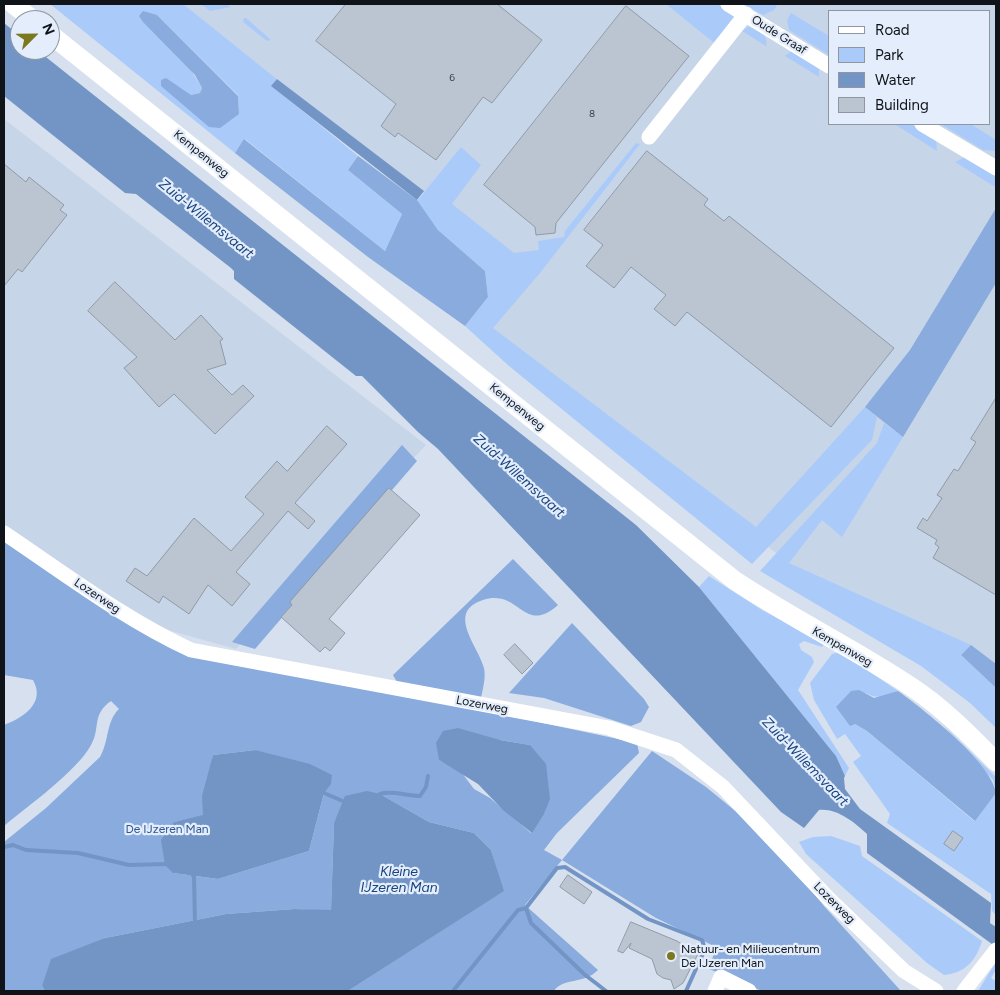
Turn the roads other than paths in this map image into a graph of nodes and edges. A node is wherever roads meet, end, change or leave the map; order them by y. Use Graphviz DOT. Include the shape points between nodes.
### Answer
graph roads {
  1 [pos="728,4"];
  2 [pos="746,14"];
  3 [pos="60,42"];
  4 [pos="828,65"];
  5 [pos="924,125"];
  6 [pos="649,137"];
  7 [pos="996,168"];
  8 [pos="4,533"];
  9 [pos="996,762"];
  10 [pos="993,954"];
  11 [pos="904,971"];
  12 [pos="715,991"];
  13 [pos="749,991"];
  14 [pos="913,991"];
  15 [pos="936,991"];
  16 [pos="964,991"];
  1 -- 2 [label="street, Oude Graaf"];
  2 -- 4 [label="street, Oude Graaf"];
  2 -- 6 [label="street"];
  3 -- 9 [label="main road, Kempenweg" via="734,580 911,687 957,724"];
  5 -- 7 [label="street"];
  8 -- 11 [label="street, Lozerweg" via="116,610 191,650 609,728 676,750 723,788 828,898"];
  10 -- 16 [label="street"];
  11 -- 14 [label="street, Lozerweg"];
  11 -- 15 [label="street, Lozerweg"];
  12 -- 13 [label="street" via="722,977"];
}
